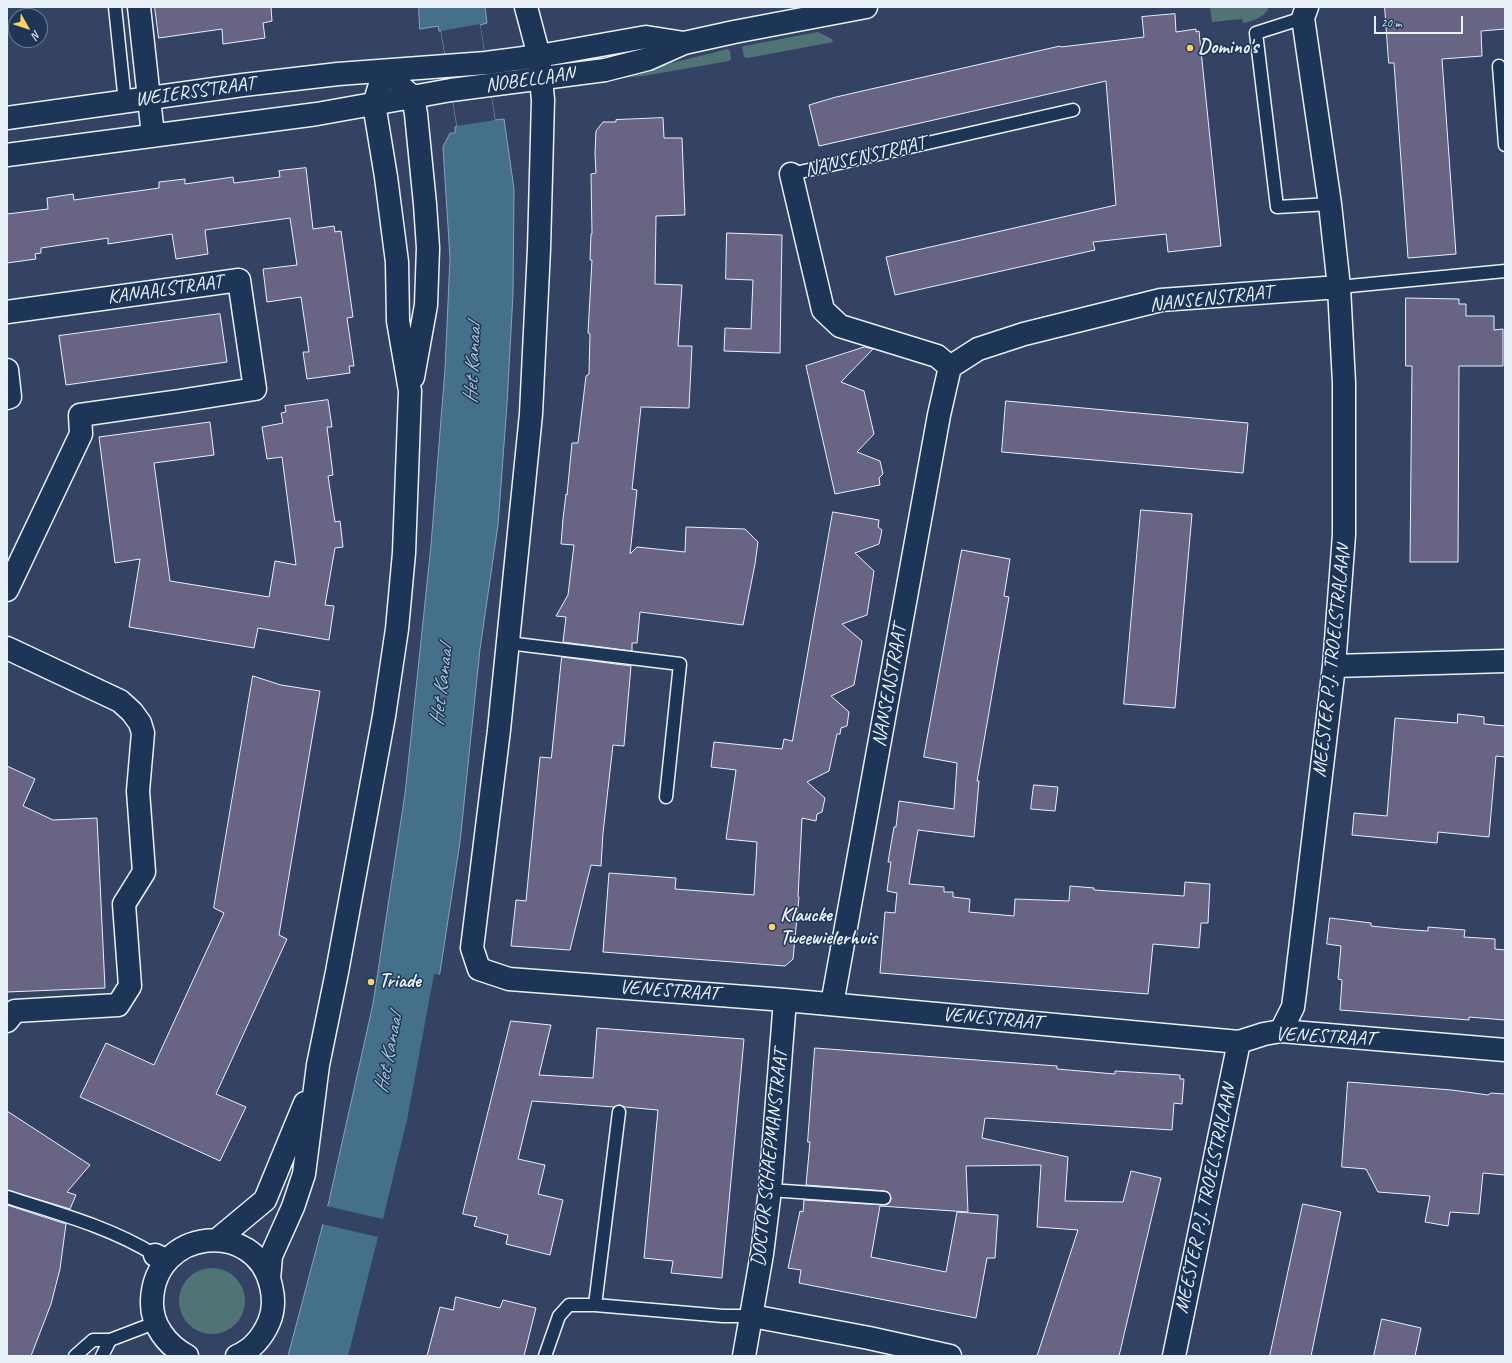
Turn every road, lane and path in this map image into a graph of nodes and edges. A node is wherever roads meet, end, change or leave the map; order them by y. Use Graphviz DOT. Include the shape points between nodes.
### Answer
graph roads {
  1 [pos="115,7"];
  2 [pos="139,7"];
  3 [pos="526,7"];
  4 [pos="866,7"];
  5 [pos="1301,11"];
  6 [pos="684,44"];
  7 [pos="539,56"];
  8 [pos="1499,66"];
  9 [pos="384,72"];
  10 [pos="541,78"];
  11 [pos="413,97"];
  12 [pos="148,98"];
  13 [pos="125,102"];
  14 [pos="374,104"];
  15 [pos="1073,110"];
  16 [pos="7,118"];
  17 [pos="153,135"];
  18 [pos="1505,145"];
  19 [pos="7,154"];
  20 [pos="791,174"];
  21 [pos="1330,204"];
  22 [pos="1505,271"];
  23 [pos="1339,287"];
  24 [pos="7,312"];
  25 [pos="950,367"];
  26 [pos="7,370"];
  27 [pos="410,391"];
  28 [pos="7,398"];
  29 [pos="7,590"];
  30 [pos="508,643"];
  31 [pos="7,648"];
  32 [pos="1505,661"];
  33 [pos="1334,666"];
  34 [pos="666,797"];
  35 [pos="786,1000"];
  36 [pos="832,1004"];
  37 [pos="7,1021"];
  38 [pos="1281,1031"];
  39 [pos="1239,1042"];
  40 [pos="1505,1050"];
  41 [pos="316,1075"];
  42 [pos="619,1112"];
  43 [pos="770,1190"];
  44 [pos="7,1197"];
  45 [pos="884,1198"];
  46 [pos="217,1240"];
  47 [pos="161,1258"];
  48 [pos="270,1279"];
  49 [pos="595,1305"];
  50 [pos="752,1316"];
  51 [pos="150,1325"];
  52 [pos="110,1340"];
  53 [pos="75,1356"];
  54 [pos="102,1356"];
  55 [pos="187,1356"];
  56 [pos="239,1356"];
  57 [pos="545,1356"];
  58 [pos="744,1356"];
  59 [pos="950,1356"];
  60 [pos="1174,1356"];
  1 -- 13 [label="lane"];
  2 -- 12 [label="street"];
  3 -- 7 [label="street"];
  4 -- 6 [label="street, NOBELLAAN"];
  5 -- 21 [label="street, MEESTER P.J. TROELSTRALAAN"];
  5 -- 21 [label="lane, MEESTER P.J. TROELSTRALAAN" via="1256,33 1277,206"];
  6 -- 7 [label="street, NOBELLAAN" via="646,37"];
  6 -- 10 [label="street, NOBELLAAN" via="648,59 612,68"];
  7 -- 9 [label="street, NOBELLAAN"];
  7 -- 10 [label="street"];
  8 -- 18 [label="lane"];
  9 -- 11 [label="street"];
  9 -- 12 [label="street, WEIERSSTRAAT" via="338,74"];
  9 -- 14 [label="street"];
  10 -- 11 [label="street, NOBELLAAN"];
  10 -- 30 [label="street" via="543,100 539,249 531,414"];
  11 -- 14 [label="street, NOBELLAAN"];
  11 -- 27 [label="street" via="422,164 428,248 426,305"];
  12 -- 13 [label="street, WEIERSSTRAAT"];
  12 -- 17 [label="street"];
  13 -- 16 [label="street, WEIERSSTRAAT"];
  14 -- 17 [label="street, WEIERSSTRAAT"];
  14 -- 27 [label="street" via="397,262 398,321"];
  15 -- 20 [label="lane, NANSENSTRAAT"];
  17 -- 19 [label="street, WEIERSSTRAAT"];
  20 -- 25 [label="street, NANSENSTRAAT" via="823,310 840,326 937,356"];
  21 -- 23 [label="street, MEESTER P.J. TROELSTRALAAN"];
  22 -- 23 [label="lane"];
  23 -- 25 [label="street, NANSENSTRAAT" via="1161,300 1024,334 978,349"];
  23 -- 33 [label="street, MEESTER P.J. TROELSTRALAAN" via="1344,384 1344,535"];
  24 -- 29 [label="street, KANAALSTRAAT" via="239,280 255,389 80,415 81,434"];
  25 -- 36 [label="street, NANSENSTRAAT" via="939,414"];
  26 -- 28 [label="street" via="10,397"];
  27 -- 41 [label="street" via="404,553 397,629 384,716"];
  30 -- 34 [label="lane" via="680,664"];
  30 -- 35 [label="street, VENESTRAAT" via="472,948 479,969 509,979"];
  31 -- 37 [label="street" via="120,701 140,723 143,733 138,791 144,872 124,904 130,986 118,1005 15,1011"];
  32 -- 33 [label="street"];
  33 -- 38 [label="street, MEESTER P.J. TROELSTRALAAN" via="1293,1007"];
  35 -- 36 [label="street, VENESTRAAT"];
  35 -- 43 [label="street, DOCTOR SCHAEPMANSTRAAT"];
  36 -- 39 [label="street, VENESTRAAT"];
  38 -- 39 [label="street, VENESTRAAT"];
  38 -- 40 [label="street, VENESTRAAT"];
  39 -- 60 [label="street, MEESTER P.J. TROELSTRALAAN"];
  41 -- 46 [label="street" via="265,1200"];
  41 -- 48 [label="street" via="304,1174 293,1207 271,1256"];
  42 -- 49 [label="lane"];
  43 -- 45 [label="lane"];
  43 -- 50 [label="street, DOCTOR SCHAEPMANSTRAAT"];
  44 -- 47 [label="lane" via="121,1237"];
  46 -- 47 [label="street" via="198,1241"];
  46 -- 48 [label="street" via="234,1243 249,1252 261,1264"];
  47 -- 51 [label="street" via="152,1291"];
  48 -- 56 [label="street" via="272,1314 265,1331 254,1345"];
  49 -- 50 [label="lane" via="723,1316"];
  49 -- 57 [label="lane" via="569,1306 558,1316"];
  50 -- 58 [label="street, DOCTOR SCHAEPMANSTRAAT"];
  50 -- 59 [label="street"];
  51 -- 52 [label="lane"];
  51 -- 55 [label="street" via="176,1350"];
  52 -- 53 [label="lane" via="93,1340"];
  52 -- 54 [label="lane"];
}
